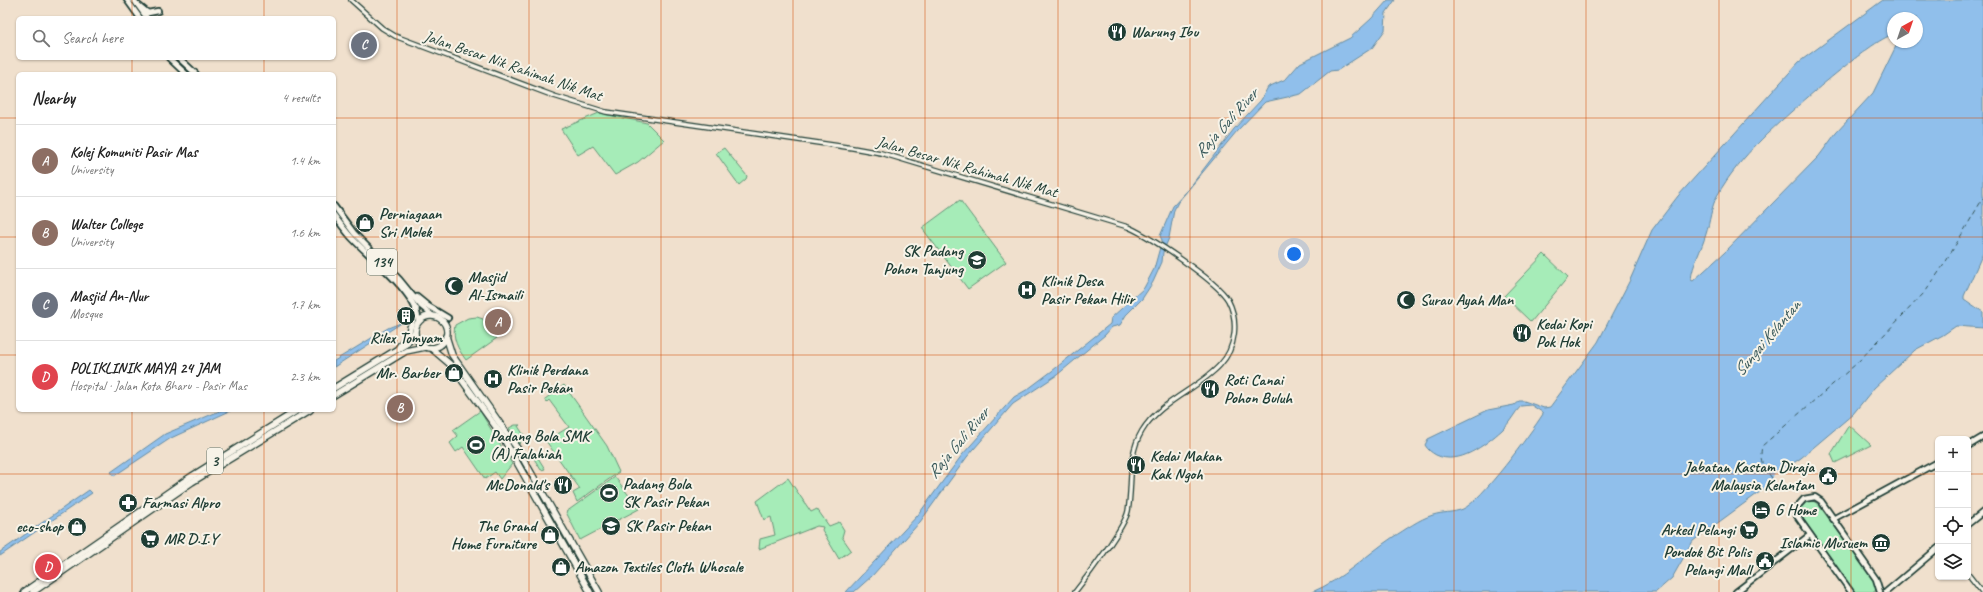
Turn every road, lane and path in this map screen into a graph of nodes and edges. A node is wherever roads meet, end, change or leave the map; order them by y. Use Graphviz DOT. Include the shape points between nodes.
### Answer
graph roads {
  1 [pos="127,0"];
  2 [pos="351,0"];
  3 [pos="136,2"];
  4 [pos="139,16"];
  5 [pos="146,16"];
  6 [pos="156,16"];
  7 [pos="171,60"];
  8 [pos="181,60"];
  9 [pos="184,72"];
  10 [pos="194,72"];
  11 [pos="336,209"];
  12 [pos="336,218"];
  13 [pos="404,285"];
  14 [pos="416,309"];
  15 [pos="433,316"];
  16 [pos="448,318"];
  17 [pos="418,322"];
  18 [pos="414,333"];
  19 [pos="446,336"];
  20 [pos="428,347"];
  21 [pos="396,350"];
  22 [pos="336,387"];
  23 [pos="336,394"];
  24 [pos="295,412"];
  25 [pos="307,412"];
  26 [pos="1983,437"];
  27 [pos="1971,444"];
  28 [pos="1935,464"];
  29 [pos="1983,512"];
  30 [pos="1834,519"];
  31 [pos="1971,522"];
  32 [pos="1810,535"];
  33 [pos="1935,551"];
  34 [pos="1971,577"];
  35 [pos="24,592"];
  36 [pos="33,592"];
  37 [pos="590,592"];
  38 [pos="599,592"];
  39 [pos="1075,592"];
  40 [pos="1736,592"];
  41 [pos="1851,592"];
  42 [pos="1880,592"];
  43 [pos="1886,592"];
  44 [pos="1982,592"];
  1 -- 4 [label="main road"];
  2 -- 39 [label="street, Jalan Besar Nik Rahimah Nik Mat" via="382,28 395,36 562,99 625,116 870,150 1128,227 1165,248 1206,278 1228,300 1234,323 1232,345 1213,372 1159,412 1142,431 1133,454 1128,512"];
  3 -- 5 [label="main road"];
  3 -- 6 [label="main road" via="148,12 158,11"];
  7 -- 9 [label="main road"];
  8 -- 10 [label="main road"];
  11 -- 13 [label="main road, 134" via="354,233"];
  12 -- 14 [label="main road, 134" via="351,237 400,287"];
  13 -- 15 [label="main road, 134"];
  13 -- 16 [label="main road" via="424,303"];
  14 -- 17 [label="main road, 134"];
  14 -- 21 [label="highway" via="408,334"];
  15 -- 17 [label="highway" via="425,317"];
  15 -- 19 [label="highway" via="444,323"];
  17 -- 18 [label="highway"];
  18 -- 20 [label="highway" via="418,341"];
  18 -- 21 [label="highway" via="406,344"];
  19 -- 20 [label="highway" via="440,344"];
  19 -- 38 [label="highway" via="452,355 517,448"];
  20 -- 23 [label="highway" via="414,348 399,355"];
  20 -- 37 [label="highway" via="451,365 501,434"];
  21 -- 22 [label="highway"];
  24 -- 35 [label="highway, 3" via="189,478"];
  25 -- 36 [label="highway, 3" via="192,482"];
  26 -- 27 [label="main road"];
  28 -- 30 [label="main road"];
  29 -- 31 [label="main road"];
  30 -- 32 [label="main road" via="1818,499 1811,497 1801,501 1796,512"];
  30 -- 42 [label="main road" via="1876,579"];
  32 -- 40 [label="main road"];
  32 -- 41 [label="main road"];
  33 -- 43 [label="main road"];
  34 -- 44 [label="street"];
}
